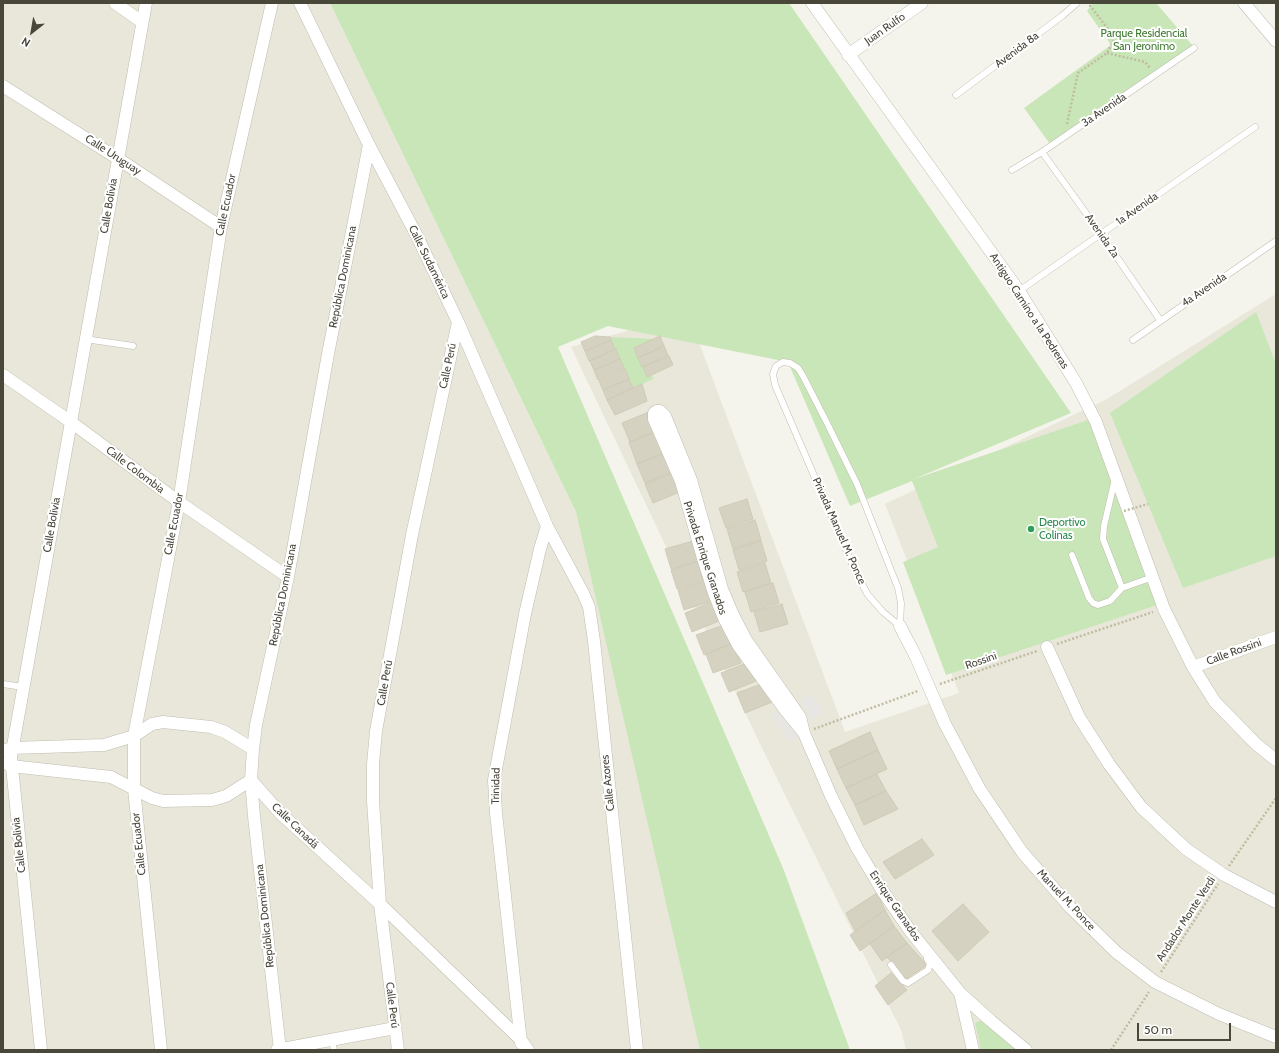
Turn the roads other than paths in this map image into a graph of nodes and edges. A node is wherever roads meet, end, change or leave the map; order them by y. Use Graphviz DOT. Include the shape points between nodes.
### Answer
graph roads {
  1 [pos="115,3"];
  2 [pos="146,3"];
  3 [pos="272,3"];
  4 [pos="300,3"];
  5 [pos="812,3"];
  6 [pos="922,3"];
  7 [pos="1077,3"];
  8 [pos="1244,3"];
  9 [pos="142,22"];
  10 [pos="1276,41"];
  11 [pos="1194,48"];
  12 [pos="848,55"];
  13 [pos="3,87"];
  14 [pos="956,95"];
  15 [pos="1255,127"];
  16 [pos="370,145"];
  17 [pos="1042,152"];
  18 [pos="117,158"];
  19 [pos="1012,170"];
  20 [pos="221,227"];
  21 [pos="1101,234"];
  22 [pos="1276,241"];
  23 [pos="1019,291"];
  24 [pos="1160,320"];
  25 [pos="458,322"];
  26 [pos="85,339"];
  27 [pos="1133,340"];
  28 [pos="133,346"];
  29 [pos="3,375"];
  30 [pos="71,422"];
  31 [pos="1116,475"];
  32 [pos="179,502"];
  33 [pos="547,526"];
  34 [pos="1072,555"];
  35 [pos="288,577"];
  36 [pos="1153,577"];
  37 [pos="1122,588"];
  38 [pos="900,626"];
  39 [pos="1276,637"];
  40 [pos="1047,647"];
  41 [pos="1193,667"];
  42 [pos="3,684"];
  43 [pos="23,687"];
  44 [pos="929,687"];
  45 [pos="804,733"];
  46 [pos="134,736"];
  47 [pos="253,749"];
  48 [pos="7,750"];
  49 [pos="1276,760"];
  50 [pos="7,764"];
  51 [pos="251,780"];
  52 [pos="134,789"];
  53 [pos="1276,902"];
  54 [pos="380,904"];
  55 [pos="911,932"];
  56 [pos="891,965"];
  57 [pos="960,993"];
  58 [pos="395,1028"];
  59 [pos="1276,1037"];
  60 [pos="333,1045"];
  61 [pos="523,1047"];
  62 [pos="41,1050"];
  63 [pos="161,1050"];
  64 [pos="279,1050"];
  65 [pos="398,1050"];
  66 [pos="637,1050"];
  67 [pos="973,1050"];
  68 [pos="1026,1050"];
  1 -- 9 [label="street"];
  2 -- 9 [label="street, Calle Bolivia"];
  3 -- 20 [label="street, Calle Ecuador"];
  4 -- 16 [label="street, Calle Sudamérica"];
  5 -- 12 [label="street, Antiguo Camino a la Pedreras"];
  6 -- 12 [label="street, Juan Rulfo"];
  7 -- 14 [label="lane, Avenida 8a"];
  8 -- 10 [label="street"];
  9 -- 18 [label="street, Calle Bolivia"];
  11 -- 17 [label="lane, 3a Avenida"];
  12 -- 23 [label="street, Antiguo Camino a la Pedreras"];
  13 -- 18 [label="street, Calle Uruguay"];
  15 -- 21 [label="lane, 1a Avenida"];
  16 -- 25 [label="street, Calle Sudamérica"];
  16 -- 35 [label="street, República Dominicana" via="328,354"];
  17 -- 19 [label="lane, 3a Avenida"];
  17 -- 21 [label="lane, Avenida 2a"];
  18 -- 20 [label="street, Calle Uruguay"];
  18 -- 26 [label="street, Calle Bolivia"];
  20 -- 32 [label="street, Calle Ecuador"];
  21 -- 23 [label="lane, 1a Avenida"];
  21 -- 24 [label="lane, Avenida 2a"];
  22 -- 24 [label="lane, 4a Avenida"];
  23 -- 31 [label="street, Antiguo Camino a la Pedreras" via="1076,383 1096,422"];
  24 -- 27 [label="lane, 4a Avenida"];
  25 -- 33 [label="street, Calle Sudamérica"];
  25 -- 54 [label="street, Calle Perú" via="412,535 376,731 373,801"];
  26 -- 28 [label="lane"];
  26 -- 30 [label="street, Calle Bolivia"];
  29 -- 30 [label="street, Calle Colombia"];
  30 -- 32 [label="street, Calle Colombia"];
  30 -- 43 [label="street, Calle Bolivia"];
  31 -- 36 [label="street, Antiguo Camino a la Pedreras"];
  31 -- 37 [label="lane" via="1103,539"];
  32 -- 35 [label="street, Calle Colombia"];
  32 -- 46 [label="street, Calle Ecuador"];
  33 -- 61 [label="street, Trinidad" via="525,614 494,780"];
  33 -- 66 [label="street, Calle Azores" via="589,607"];
  34 -- 37 [label="lane" via="1092,603 1110,601"];
  35 -- 47 [label="street, República Dominicana"];
  36 -- 37 [label="lane"];
  36 -- 41 [label="street, Antiguo Camino a la Pedreras" via="1164,608"];
  38 -- 38 [label="lane, Privada Manuel M. Ponce" via="868,595 856,573 775,385 773,374 776,366 783,362 798,368 857,484 898,588 901,603"];
  38 -- 44 [label="street, Privada Manuel M. Ponce"];
  39 -- 41 [label="street, Calle Rossini"];
  40 -- 53 [label="street" via="1079,717 1141,807 1186,849 1224,875"];
  41 -- 49 [label="street, Antiguo Camino a la Pedreras" via="1216,702 1256,744"];
  42 -- 43 [label="lane"];
  43 -- 48 [label="street, Calle Bolivia"];
  44 -- 59 [label="street, Manuel M. Ponce" via="945,724 979,788 1022,852 1070,907 1116,952 1155,982 1219,1014"];
  45 -- 45 [label="street, Privada Enrique Granados" via="800,717 746,640 733,614 722,589 691,480 665,416 657,411 654,413 654,419 681,481 703,558 724,618 738,645"];
  45 -- 55 [label="street, Enrique Granados" via="857,848"];
  46 -- 47 [label="street" via="152,724 163,722 211,727 225,732"];
  46 -- 48 [label="street" via="104,745"];
  46 -- 52 [label="street, Calle Ecuador"];
  47 -- 51 [label="street, República Dominicana"];
  48 -- 50 [label="street, Calle Bolivia"];
  50 -- 52 [label="street" via="111,777"];
  50 -- 62 [label="street, Calle Bolivia"];
  51 -- 52 [label="street" via="226,796 212,800 163,801"];
  51 -- 54 [label="street, Calle Canadá" via="280,813"];
  51 -- 64 [label="street, República Dominicana"];
  52 -- 63 [label="street, Calle Ecuador"];
  54 -- 58 [label="street, Calle Perú"];
  54 -- 61 [label="street, Calle Canadá"];
  55 -- 56 [label="lane" via="909,939 929,962 930,967 908,983 903,981"];
  55 -- 57 [label="street, Enrique Granados"];
  57 -- 67 [label="street"];
  57 -- 68 [label="street, Enrique Granados"];
  58 -- 60 [label="street"];
  58 -- 65 [label="street, Calle Perú"];
  60 -- 64 [label="street"];
}
